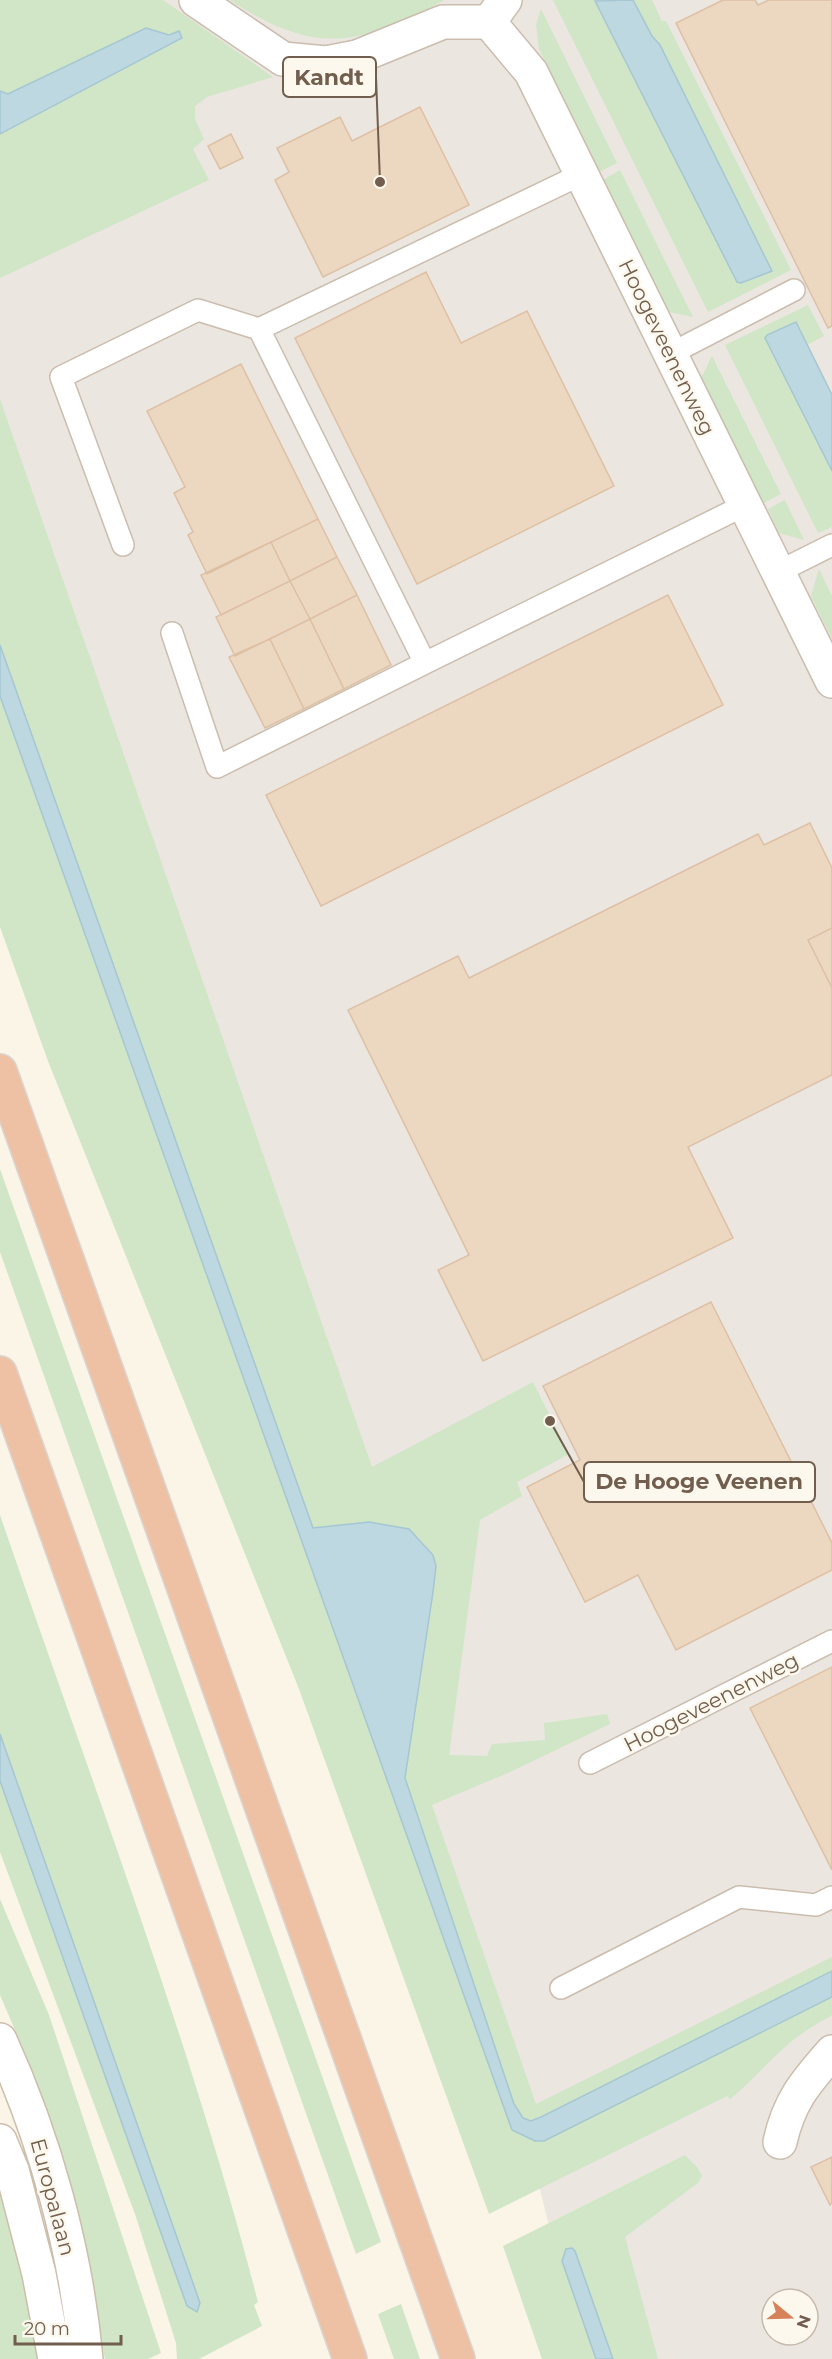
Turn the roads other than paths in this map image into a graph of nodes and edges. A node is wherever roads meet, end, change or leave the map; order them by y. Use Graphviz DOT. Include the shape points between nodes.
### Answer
graph roads {
  1 [pos="196,0"];
  2 [pos="497,11"];
  3 [pos="580,175"];
  4 [pos="795,290"];
  5 [pos="259,329"];
  6 [pos="670,354"];
  7 [pos="745,505"];
  8 [pos="123,545"];
  9 [pos="832,545"];
  10 [pos="778,572"];
  11 [pos="172,633"];
  12 [pos="425,663"];
  13 [pos="832,681"];
  14 [pos="0,1071"];
  15 [pos="0,1373"];
  16 [pos="832,1641"];
  17 [pos="590,1764"];
  18 [pos="832,1898"];
  19 [pos="561,1988"];
  20 [pos="0,2040"];
  21 [pos="832,2052"];
  22 [pos="0,2141"];
  23 [pos="780,2142"];
  24 [pos="70,2354"];
  25 [pos="350,2359"];
  26 [pos="458,2359"];
  1 -- 2 [label="street, Hoogeveenenweg" via="283,59 326,63 357,57 443,22"];
  2 -- 3 [label="street, Hoogeveenenweg"];
  3 -- 5 [label="lane"];
  3 -- 6 [label="street, Hoogeveenenweg"];
  4 -- 6 [label="lane"];
  5 -- 8 [label="lane" via="198,309 61,377"];
  5 -- 12 [label="lane"];
  6 -- 7 [label="street, Hoogeveenenweg"];
  7 -- 10 [label="street, Hoogeveenenweg"];
  7 -- 12 [label="lane"];
  9 -- 10 [label="lane"];
  10 -- 13 [label="street, Hoogeveenenweg"];
  11 -- 12 [label="lane" via="217,767"];
  14 -- 26 [label="highway"];
  15 -- 25 [label="highway"];
  16 -- 17 [label="lane, Hoogeveenenweg"];
  18 -- 19 [label="lane" via="816,1905 740,1897"];
  20 -- 24 [label="street, Europalaan" via="43,2154 70,2254"];
  21 -- 23 [label="street" via="800,2088 786,2116"];
  22 -- 24 [label="street, Europalaan" via="12,2170 39,2274"];
}
